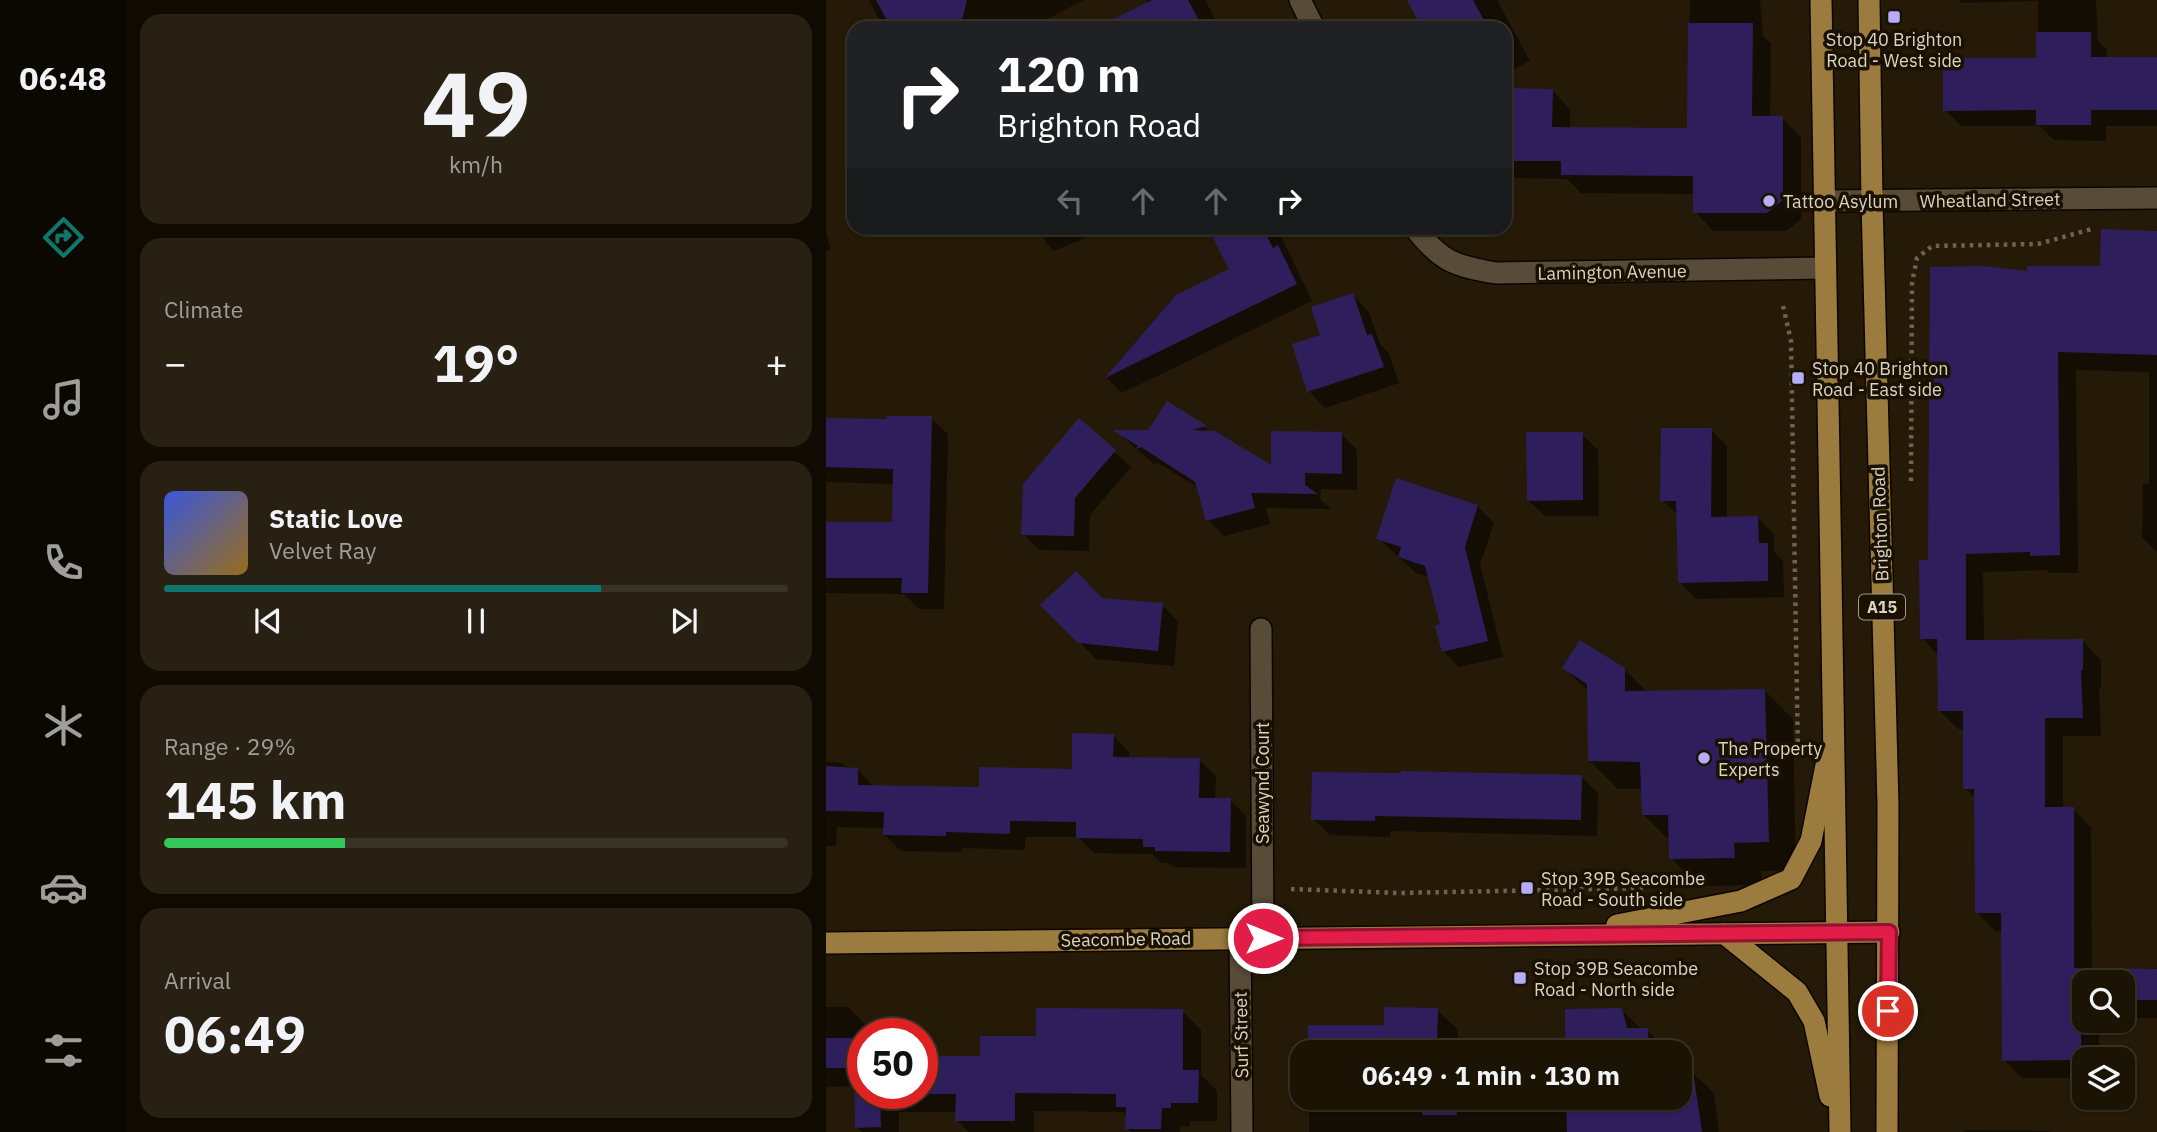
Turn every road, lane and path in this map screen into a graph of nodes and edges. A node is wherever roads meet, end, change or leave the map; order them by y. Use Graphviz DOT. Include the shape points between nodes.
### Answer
graph roads {
  1 [pos="1300,0"];
  2 [pos="1821,0"];
  3 [pos="1869,0"];
  4 [pos="1310,21"];
  5 [pos="2157,198"];
  6 [pos="1823,201"];
  7 [pos="1872,202"];
  8 [pos="2096,227"];
  9 [pos="1420,235"];
  10 [pos="1825,268"];
  11 [pos="1783,306"];
  12 [pos="1911,489"];
  13 [pos="1261,629"];
  14 [pos="1835,716"];
  15 [pos="1798,758"];
  16 [pos="1654,888"];
  17 [pos="1291,889"];
  18 [pos="1889,932"];
  19 [pos="1838,933"];
  20 [pos="1725,934"];
  21 [pos="1563,935"];
  22 [pos="1240,938"];
  23 [pos="1263,938"];
  24 [pos="826,943"];
  25 [pos="1242,1132"];
  26 [pos="1839,1132"];
  27 [pos="1887,1132"];
  1 -- 4 [label="street"];
  2 -- 6 [label="main road, A15"];
  3 -- 7 [label="main road, Brighton Road / A15"];
  5 -- 7 [label="street, Wheatland Street"];
  6 -- 7 [label="street, Wheatland Street"];
  6 -- 10 [label="main road, A15"];
  7 -- 18 [label="main road, Brighton Road / A15"];
  8 -- 12 [label="path" via="2038,244 1932,246 1917,258 1912,283"];
  9 -- 10 [label="street, Lamington Avenue" via="1432,250 1462,267 1496,274"];
  10 -- 14 [label="main road, A15"];
  11 -- 15 [label="path" via="1791,341"];
  13 -- 23 [label="street, Seawynd Court"];
  14 -- 19 [label="main road, A15"];
  14 -- 21 [label="main road" via="1811,841 1791,879 1741,901"];
  16 -- 17 [label="path" via="1399,893"];
  18 -- 19 [label="main road, Seacombe Road"];
  18 -- 27 [label="main road, Brighton Road / A15"];
  19 -- 20 [label="main road, Seacombe Road"];
  19 -- 26 [label="main road, A15"];
  20 -- 21 [label="main road, Seacombe Road"];
  20 -- 26 [label="main road" via="1797,992 1814,1021"];
  21 -- 23 [label="main road, Seacombe Road"];
  22 -- 23 [label="main road, Seacombe Road"];
  22 -- 24 [label="main road, Seacombe Road"];
  22 -- 25 [label="street, Surf Street"];
}
